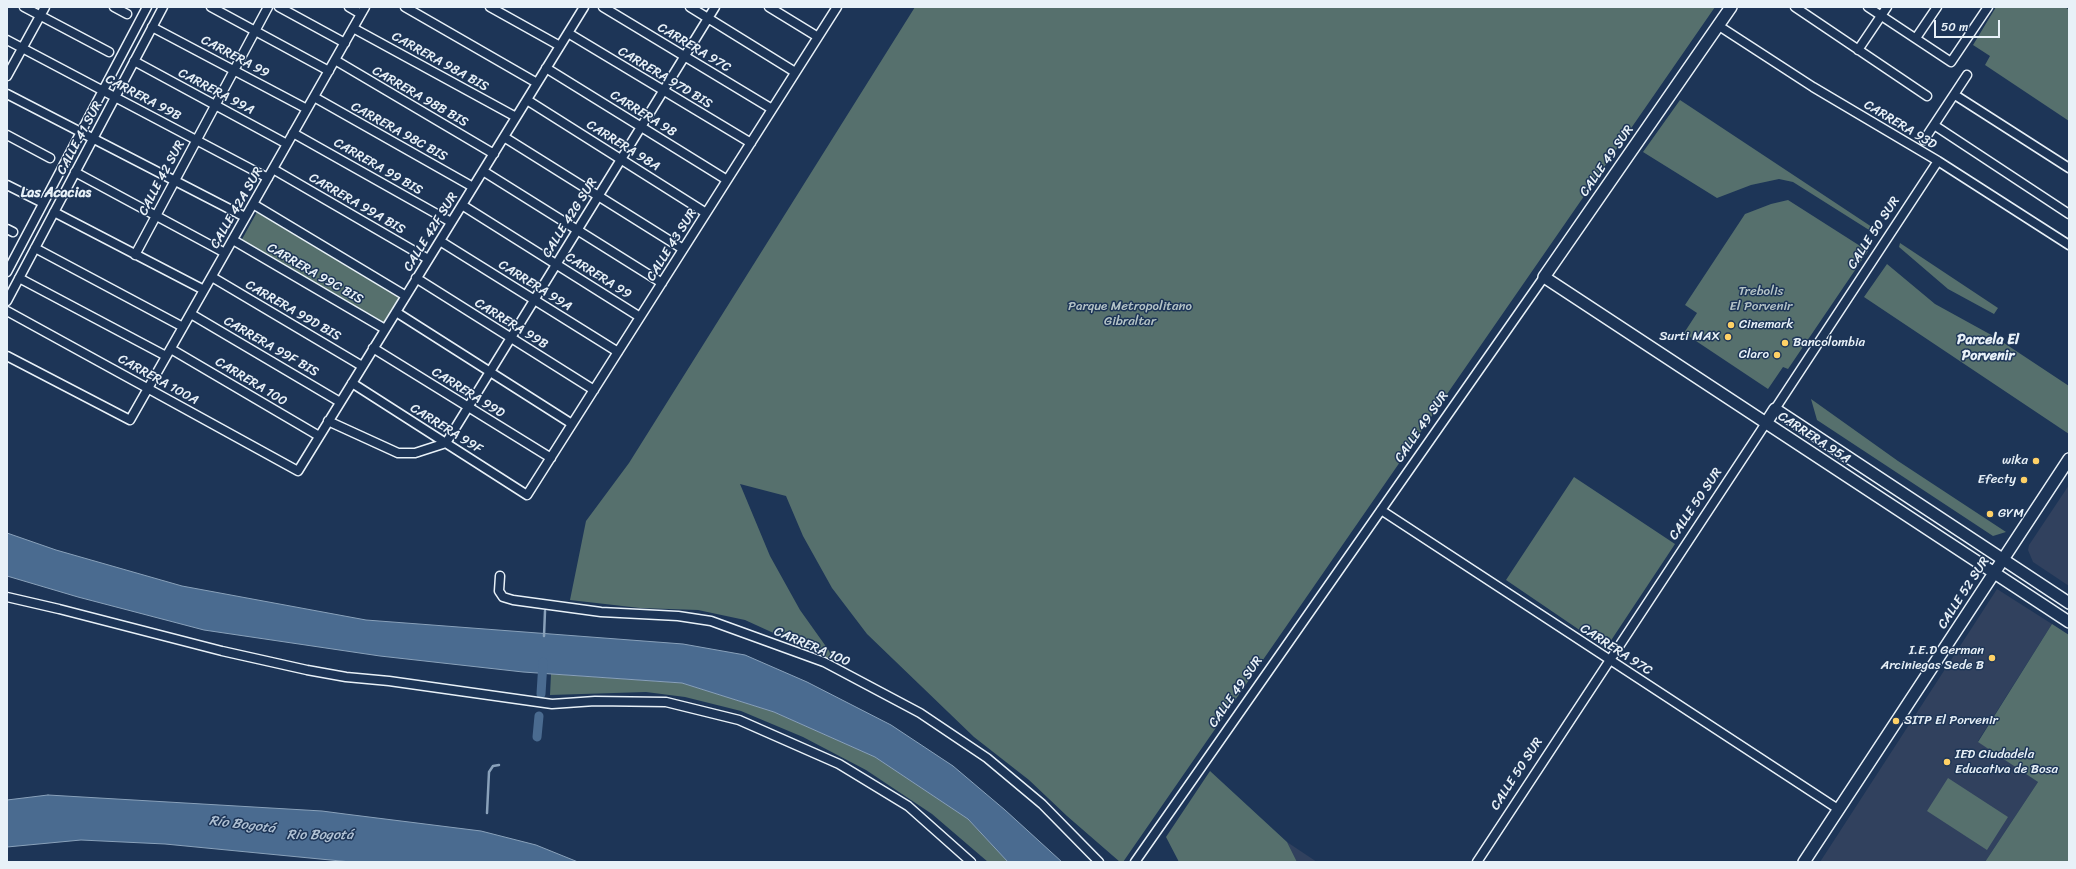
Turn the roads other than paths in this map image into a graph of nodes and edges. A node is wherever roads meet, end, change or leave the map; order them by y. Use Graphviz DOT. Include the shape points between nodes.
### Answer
graph roads {
  1 [pos="24,7"];
  2 [pos="45,7"];
  3 [pos="114,7"];
  4 [pos="147,7"];
  5 [pos="163,7"];
  6 [pos="211,7"];
  7 [pos="268,7"];
  8 [pos="279,7"];
  9 [pos="349,7"];
  10 [pos="405,7"];
  11 [pos="490,7"];
  12 [pos="603,7"];
  13 [pos="690,7"];
  14 [pos="715,7"];
  15 [pos="769,7"];
  16 [pos="837,7"];
  17 [pos="1731,7"];
  18 [pos="1795,7"];
  19 [pos="1868,7"];
  20 [pos="1887,7"];
  21 [pos="1937,7"];
  22 [pos="1988,7"];
  23 [pos="581,8"];
  24 [pos="363,10"];
  25 [pos="127,14"];
  26 [pos="41,16"];
  27 [pos="1881,16"];
  28 [pos="708,18"];
  29 [pos="1718,26"];
  30 [pos="152,27"];
  31 [pos="353,28"];
  32 [pos="255,31"];
  33 [pos="568,33"];
  34 [pos="818,37"];
  35 [pos="1916,38"];
  36 [pos="7,40"];
  37 [pos="345,43"];
  38 [pos="560,46"];
  39 [pos="22,48"];
  40 [pos="1858,50"];
  41 [pos="110,52"];
  42 [pos="684,56"];
  43 [pos="334,60"];
  44 [pos="134,61"];
  45 [pos="546,68"];
  46 [pos="234,70"];
  47 [pos="329,71"];
  48 [pos="795,72"];
  49 [pos="1967,75"];
  50 [pos="7,76"];
  51 [pos="537,83"];
  52 [pos="663,90"];
  53 [pos="103,91"];
  54 [pos="7,94"];
  55 [pos="1954,95"];
  56 [pos="1927,96"];
  57 [pos="115,97"];
  58 [pos="314,97"];
  59 [pos="527,100"];
  60 [pos="215,105"];
  61 [pos="307,109"];
  62 [pos="772,109"];
  63 [pos="516,118"];
  64 [pos="641,126"];
  65 [pos="1934,126"];
  66 [pos="81,132"];
  67 [pos="293,133"];
  68 [pos="7,135"];
  69 [pos="504,136"];
  70 [pos="93,139"];
  71 [pos="196,140"];
  72 [pos="1924,140"];
  73 [pos="751,143"];
  74 [pos="287,144"];
  75 [pos="494,154"];
  76 [pos="50,158"];
  77 [pos="620,159"];
  78 [pos="1938,161"];
  79 [pos="2069,168"];
  80 [pos="273,169"];
  81 [pos="483,171"];
  82 [pos="75,172"];
  83 [pos="268,178"];
  84 [pos="174,180"];
  85 [pos="727,180"];
  86 [pos="7,185"];
  87 [pos="473,187"];
  88 [pos="598,196"];
  89 [pos="43,203"];
  90 [pos="253,204"];
  91 [pos="462,205"];
  92 [pos="54,212"];
  93 [pos="706,213"];
  94 [pos="2069,214"];
  95 [pos="156,215"];
  96 [pos="245,217"];
  97 [pos="451,222"];
  98 [pos="577,230"];
  99 [pos="232,240"];
  100 [pos="440,241"];
  101 [pos="2069,245"];
  102 [pos="35,248"];
  103 [pos="683,249"];
  104 [pos="225,253"];
  105 [pos="135,254"];
  106 [pos="428,259"];
  107 [pos="556,264"];
  108 [pos="7,271"];
  109 [pos="212,277"];
  110 [pos="1544,277"];
  111 [pos="19,278"];
  112 [pos="416,278"];
  113 [pos="662,283"];
  114 [pos="204,290"];
  115 [pos="406,296"];
  116 [pos="534,300"];
  117 [pos="7,301"];
  118 [pos="7,311"];
  119 [pos="396,312"];
  120 [pos="190,314"];
  121 [pos="640,317"];
  122 [pos="183,327"];
  123 [pos="385,329"];
  124 [pos="510,338"];
  125 [pos="373,348"];
  126 [pos="618,352"];
  127 [pos="168,353"];
  128 [pos="7,356"];
  129 [pos="362,366"];
  130 [pos="490,371"];
  131 [pos="352,383"];
  132 [pos="148,388"];
  133 [pos="594,390"];
  134 [pos="340,402"];
  135 [pos="468,407"];
  136 [pos="1775,410"];
  137 [pos="328,422"];
  138 [pos="1766,423"];
  139 [pos="572,424"];
  140 [pos="319,436"];
  141 [pos="446,443"];
  142 [pos="551,458"];
  143 [pos="2069,459"];
  144 [pos="298,471"];
  145 [pos="527,495"];
  146 [pos="1381,510"];
  147 [pos="2003,560"];
  148 [pos="1994,573"];
  149 [pos="500,576"];
  150 [pos="7,597"];
  151 [pos="2069,603"];
  152 [pos="2069,622"];
  153 [pos="1609,660"];
  154 [pos="1838,809"];
  155 [pos="972,862"];
  156 [pos="1098,862"];
  157 [pos="1135,862"];
  158 [pos="1477,862"];
  159 [pos="1804,862"];
  1 -- 26 [label="street"];
  2 -- 26 [label="street"];
  3 -- 25 [label="street"];
  4 -- 53 [label="street, CALLE 41 SUR"];
  5 -- 30 [label="street, CALLE 41 SUR"];
  6 -- 32 [label="street"];
  7 -- 32 [label="street, CALLE 42 SUR"];
  8 -- 37 [label="street"];
  9 -- 24 [label="street"];
  10 -- 51 [label="street"];
  11 -- 38 [label="street"];
  12 -- 42 [label="street, CARRERA 97C"];
  13 -- 28 [label="street"];
  14 -- 28 [label="street, CALLE 42G SUR"];
  15 -- 34 [label="street"];
  16 -- 34 [label="street, CALLE 43 SUR"];
  17 -- 29 [label="street, CALLE 49 SUR"];
  18 -- 40 [label="street"];
  19 -- 27 [label="street"];
  20 -- 27 [label="street"];
  21 -- 35 [label="street"];
  22 -- 35 [label="street" via="1951,62"];
  23 -- 33 [label="street, CALLE 42F SUR"];
  24 -- 31 [label="street, CALLE 42A SUR"];
  26 -- 39 [label="street"];
  26 -- 41 [label="street"];
  27 -- 35 [label="street"];
  27 -- 40 [label="street"];
  28 -- 42 [label="street, CALLE 42G SUR"];
  28 -- 48 [label="street"];
  29 -- 78 [label="street, CARRERA 93D" via="1813,87"];
  29 -- 110 [label="street, CALLE 49 SUR"];
  30 -- 44 [label="street, CALLE 41 SUR"];
  30 -- 46 [label="street, CARRERA 99"];
  31 -- 37 [label="street, CALLE 42A SUR"];
  31 -- 63 [label="street, CARRERA 98A BIS"];
  32 -- 46 [label="street, CALLE 42 SUR"];
  32 -- 47 [label="street"];
  33 -- 38 [label="street, CALLE 42F SUR"];
  33 -- 52 [label="street, CARRERA 97D BIS"];
  34 -- 48 [label="street, CALLE 43 SUR"];
  36 -- 39 [label="street, CARRERA 99B"];
  37 -- 43 [label="street, CALLE 42A SUR"];
  38 -- 45 [label="street, CALLE 42F SUR"];
  39 -- 50 [label="street"];
  39 -- 53 [label="street, CARRERA 99B"];
  40 -- 56 [label="street"];
  42 -- 52 [label="street, CALLE 42G SUR"];
  42 -- 62 [label="street, CARRERA 97C"];
  43 -- 47 [label="street, CALLE 42A SUR"];
  43 -- 75 [label="street, CARRERA 98B BIS"];
  44 -- 57 [label="street, CALLE 41 SUR"];
  44 -- 60 [label="street, CARRERA 99A"];
  45 -- 51 [label="street, CALLE 42F SUR"];
  45 -- 64 [label="street, CARRERA 98"];
  46 -- 60 [label="street, CALLE 42 SUR"];
  46 -- 61 [label="street, CARRERA 99"];
  47 -- 58 [label="street, CALLE 42A SUR"];
  48 -- 62 [label="street, CALLE 43 SUR"];
  49 -- 55 [label="street"];
  51 -- 59 [label="street, CALLE 42F SUR"];
  52 -- 64 [label="street, CALLE 42G SUR"];
  52 -- 73 [label="street, CARRERA 97D BIS"];
  53 -- 57 [label="street, CARRERA 99B"];
  53 -- 66 [label="street, CALLE 41 SUR"];
  54 -- 66 [label="street"];
  55 -- 65 [label="street"];
  55 -- 79 [label="street"];
  57 -- 70 [label="street, CALLE 41 SUR"];
  57 -- 71 [label="street, CARRERA 99B"];
  58 -- 61 [label="street, CALLE 42A SUR"];
  58 -- 87 [label="street, CARRERA 98C BIS"];
  59 -- 63 [label="street, CALLE 42F SUR"];
  59 -- 77 [label="street, CARRERA 98A"];
  60 -- 71 [label="street, CALLE 42 SUR"];
  60 -- 74 [label="street, CARRERA 99A"];
  61 -- 67 [label="street, CALLE 42A SUR"];
  62 -- 73 [label="street, CALLE 43 SUR"];
  63 -- 69 [label="street, CALLE 42F SUR"];
  64 -- 77 [label="street, CALLE 42G SUR"];
  64 -- 85 [label="street, CARRERA 98"];
  65 -- 72 [label="street"];
  65 -- 94 [label="street"];
  66 -- 70 [label="street"];
  66 -- 89 [label="street, CALLE 41 SUR"];
  67 -- 74 [label="street, CALLE 42A SUR"];
  67 -- 97 [label="street, CARRERA 99 BIS"];
  68 -- 76 [label="street"];
  69 -- 75 [label="street, CALLE 42F SUR"];
  69 -- 88 [label="street"];
  70 -- 82 [label="street, CALLE 41 SUR"];
  70 -- 84 [label="street"];
  71 -- 83 [label="street, CARRERA 99B"];
  71 -- 84 [label="street, CALLE 42 SUR"];
  73 -- 85 [label="street, CALLE 43 SUR"];
  74 -- 80 [label="street, CALLE 42A SUR"];
  75 -- 81 [label="street, CALLE 42F SUR"];
  77 -- 88 [label="street, CALLE 42G SUR"];
  77 -- 93 [label="street, CARRERA 98A"];
  78 -- 101 [label="street, CARRERA 93D"];
  78 -- 136 [label="street, CALLE 50 SUR"];
  80 -- 83 [label="street, CALLE 42A SUR"];
  80 -- 106 [label="street, CARRERA 99A BIS"];
  81 -- 87 [label="street, CALLE 42F SUR"];
  81 -- 98 [label="street"];
  82 -- 92 [label="street, CALLE 41 SUR"];
  82 -- 95 [label="street"];
  83 -- 90 [label="street, CALLE 42A SUR"];
  84 -- 95 [label="street, CALLE 42 SUR"];
  84 -- 96 [label="street"];
  85 -- 93 [label="street, CALLE 43 SUR"];
  86 -- 89 [label="street"];
  87 -- 91 [label="street, CALLE 42F SUR"];
  88 -- 98 [label="street, CALLE 42G SUR"];
  88 -- 103 [label="street"];
  89 -- 108 [label="street, CALLE 41 SUR"];
  90 -- 96 [label="street, CALLE 42A SUR"];
  90 -- 115 [label="street"];
  91 -- 97 [label="street, CALLE 42F SUR"];
  91 -- 107 [label="street, CARRERA 99"];
  92 -- 102 [label="street, CALLE 41 SUR"];
  92 -- 105 [label="street"];
  93 -- 103 [label="street, CALLE 43 SUR"];
  95 -- 104 [label="street"];
  95 -- 105 [label="street, CALLE 42 SUR"];
  96 -- 99 [label="street, CALLE 42A SUR"];
  97 -- 100 [label="street, CALLE 42F SUR"];
  98 -- 107 [label="street, CALLE 42G SUR"];
  98 -- 113 [label="street"];
  99 -- 104 [label="street, CALLE 42A SUR"];
  99 -- 123 [label="street, CARRERA 99C BIS"];
  100 -- 106 [label="street, CALLE 42F SUR"];
  100 -- 116 [label="street, CARRERA 99A"];
  102 -- 111 [label="street, CALLE 41 SUR"];
  102 -- 122 [label="street"];
  103 -- 113 [label="street, CALLE 43 SUR"];
  104 -- 109 [label="street, CALLE 42A SUR"];
  105 -- 114 [label="street"];
  106 -- 112 [label="street, CALLE 42F SUR"];
  107 -- 116 [label="street, CALLE 42G SUR"];
  107 -- 121 [label="street, CARRERA 99"];
  109 -- 114 [label="street, CALLE 42A SUR"];
  109 -- 129 [label="street, CARRERA 99D BIS"];
  110 -- 138 [label="street, CARRERA 95A"];
  110 -- 146 [label="street, CALLE 49 SUR"];
  111 -- 117 [label="street, CALLE 41 SUR"];
  111 -- 127 [label="street, CARRERA 100"];
  112 -- 115 [label="street, CALLE 42F SUR"];
  112 -- 124 [label="street, CARRERA 99B"];
  113 -- 121 [label="street, CALLE 43 SUR"];
  114 -- 120 [label="street, CALLE 42A SUR"];
  115 -- 119 [label="street, CALLE 42F SUR"];
  116 -- 124 [label="street, CALLE 42G SUR"];
  116 -- 126 [label="street, CARRERA 99A"];
  118 -- 132 [label="street, CARRERA 100A"];
  119 -- 123 [label="street, CALLE 42F SUR"];
  119 -- 130 [label="street"];
  120 -- 122 [label="street, CALLE 42A SUR"];
  120 -- 134 [label="street, CARRERA 99F BIS"];
  121 -- 126 [label="street, CALLE 43 SUR"];
  122 -- 127 [label="street, CALLE 42A SUR"];
  123 -- 125 [label="street, CALLE 42F SUR"];
  124 -- 130 [label="street, CALLE 42G SUR"];
  124 -- 133 [label="street, CARRERA 99B"];
  125 -- 129 [label="street, CALLE 42F SUR"];
  125 -- 135 [label="street, CARRERA 99D"];
  126 -- 133 [label="street, CALLE 43 SUR"];
  127 -- 132 [label="street, CALLE 42A SUR"];
  127 -- 140 [label="street, CARRERA 100"];
  128 -- 132 [label="street, CALLE 42A SUR" via="130,420"];
  129 -- 131 [label="street, CALLE 42F SUR"];
  130 -- 135 [label="street, CALLE 42G SUR"];
  130 -- 139 [label="street"];
  131 -- 134 [label="street, CALLE 42F SUR"];
  131 -- 141 [label="street, CARRERA 99F"];
  132 -- 144 [label="street, CARRERA 100A"];
  133 -- 139 [label="street, CALLE 43 SUR"];
  134 -- 137 [label="street, CALLE 42F SUR"];
  135 -- 141 [label="street, CALLE 42G SUR"];
  135 -- 142 [label="street, CARRERA 99D"];
  136 -- 138 [label="street, CALLE 50 SUR"];
  136 -- 147 [label="street, CARRERA 95A"];
  137 -- 140 [label="street, CALLE 42F SUR"];
  137 -- 141 [label="street" via="398,453 416,453"];
  138 -- 148 [label="street, CARRERA 95A"];
  138 -- 153 [label="street, CALLE 50 SUR"];
  139 -- 142 [label="street, CALLE 43 SUR"];
  140 -- 144 [label="street, CALLE 42F SUR"];
  141 -- 145 [label="street, CARRERA 99F"];
  142 -- 145 [label="street, CALLE 43 SUR"];
  143 -- 147 [label="street, CALLE 52 SUR"];
  146 -- 153 [label="street, CARRERA 97C"];
  146 -- 157 [label="street, CALLE 49 SUR"];
  147 -- 148 [label="street, CALLE 52 SUR"];
  147 -- 151 [label="street, CARRERA 95A"];
  148 -- 152 [label="street, CARRERA 95A"];
  148 -- 154 [label="street, CALLE 52 SUR"];
  149 -- 156 [label="street, CARRERA 100" via="499,590 503,597 513,600 601,612 678,616 711,621 824,662 920,713 987,758 1042,804"];
  150 -- 155 [label="street" via="222,651 322,673 552,704 595,701 666,702 738,720 846,768 908,806"];
  153 -- 154 [label="street, CARRERA 97C"];
  153 -- 158 [label="street, CALLE 50 SUR"];
  154 -- 159 [label="street, CALLE 52 SUR"];
}
